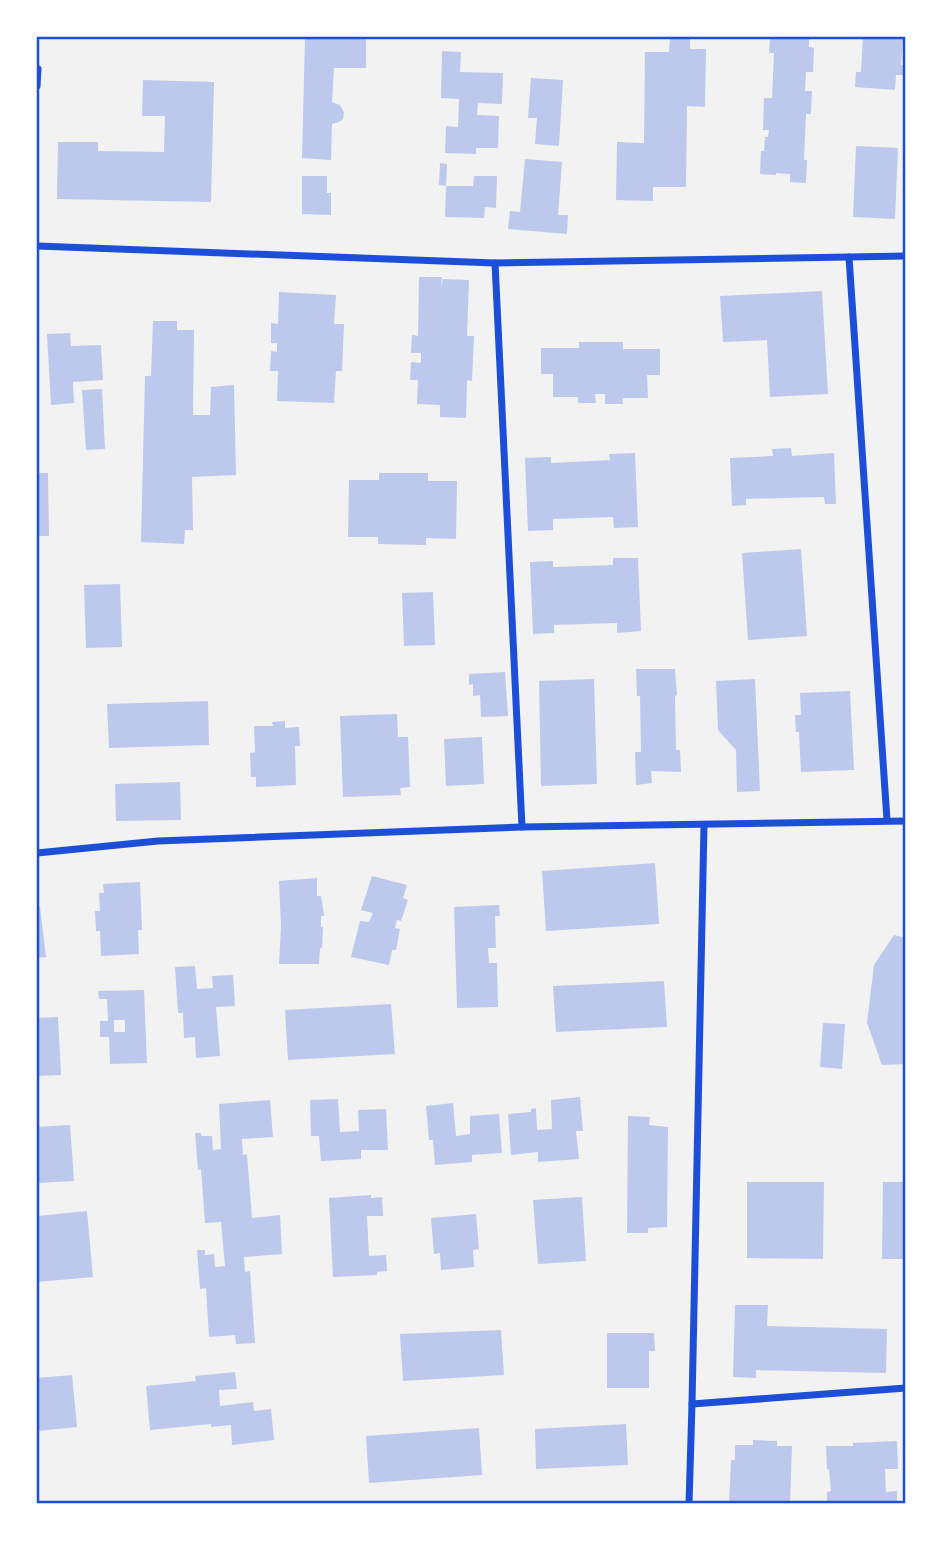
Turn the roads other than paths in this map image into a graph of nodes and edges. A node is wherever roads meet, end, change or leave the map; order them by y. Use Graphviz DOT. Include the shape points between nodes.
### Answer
graph roads {
  1 [pos="38,69"];
  2 [pos="37,86"];
  3 [pos="37,246"];
  4 [pos="849,257"];
  5 [pos="906,257"];
  6 [pos="495,263"];
  7 [pos="887,820"];
  8 [pos="906,821"];
  9 [pos="704,825"];
  10 [pos="522,827"];
  11 [pos="37,853"];
  12 [pos="906,1388"];
  13 [pos="692,1404"];
  14 [pos="689,1504"];
  1 -- 2 [label="street"];
  3 -- 6 [label="street"];
  4 -- 5 [label="street"];
  4 -- 6 [label="street"];
  4 -- 7 [label="street"];
  6 -- 10 [label="street"];
  7 -- 8 [label="street"];
  7 -- 9 [label="street"];
  9 -- 10 [label="street"];
  9 -- 13 [label="street"];
  10 -- 11 [label="street" via="158,841"];
  12 -- 13 [label="street"];
  13 -- 14 [label="street"];
}
